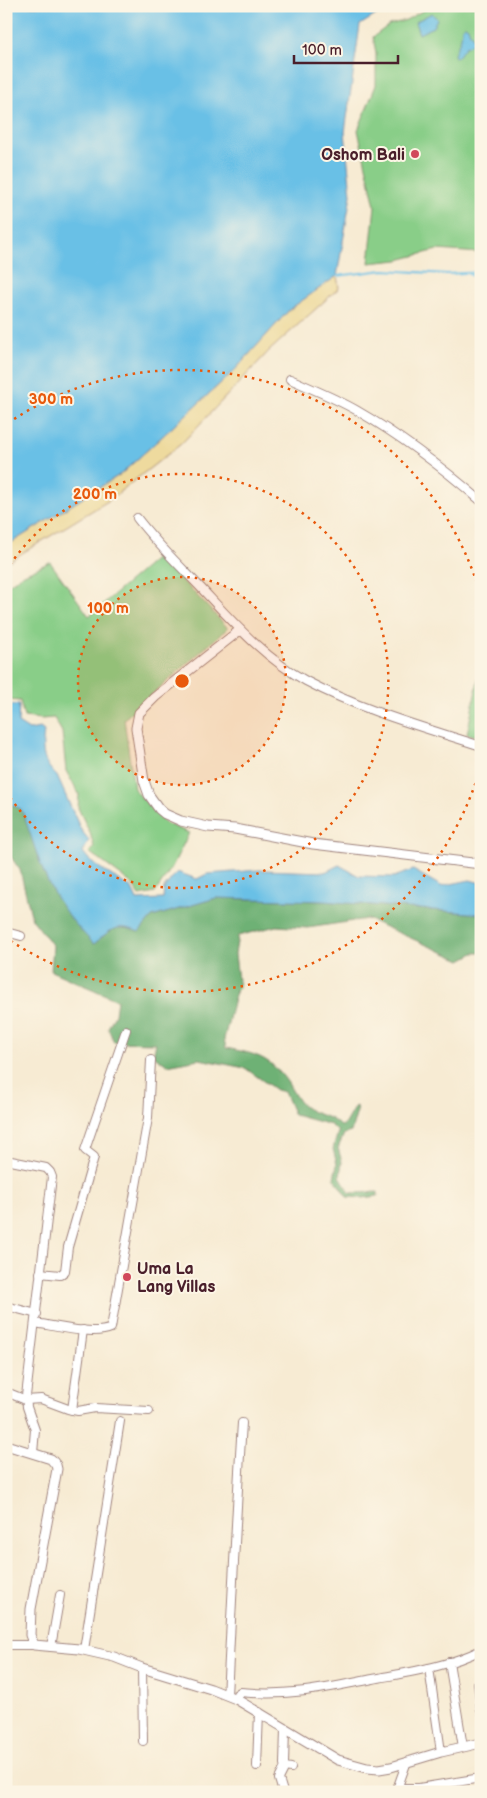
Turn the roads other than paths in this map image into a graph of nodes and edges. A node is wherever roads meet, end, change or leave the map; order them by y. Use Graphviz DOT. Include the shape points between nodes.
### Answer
graph roads {
  1 [pos="290,379"];
  2 [pos="481,501"];
  3 [pos="137,518"];
  4 [pos="240,630"];
  5 [pos="481,746"];
  6 [pos="481,864"];
  7 [pos="6,932"];
  8 [pos="21,936"];
  9 [pos="126,1030"];
  10 [pos="150,1060"];
  11 [pos="6,1160"];
  12 [pos="40,1273"];
  13 [pos="6,1306"];
  14 [pos="37,1314"];
  15 [pos="35,1324"];
  16 [pos="83,1330"];
  17 [pos="6,1392"];
  18 [pos="26,1398"];
  19 [pos="72,1410"];
  20 [pos="149,1411"];
  21 [pos="120,1421"];
  22 [pos="242,1423"];
  23 [pos="6,1445"];
  24 [pos="33,1453"];
  25 [pos="60,1594"];
  26 [pos="6,1645"];
  27 [pos="34,1645"];
  28 [pos="51,1647"];
  29 [pos="84,1650"];
  30 [pos="481,1650"];
  31 [pos="449,1662"];
  32 [pos="142,1668"];
  33 [pos="429,1668"];
  34 [pos="478,1683"];
  35 [pos="227,1695"];
  36 [pos="236,1699"];
  37 [pos="481,1710"];
  38 [pos="259,1712"];
  39 [pos="285,1729"];
  40 [pos="142,1741"];
  41 [pos="481,1743"];
  42 [pos="464,1747"];
  43 [pos="441,1752"];
  44 [pos="406,1764"];
  45 [pos="257,1766"];
  46 [pos="481,1778"];
  47 [pos="397,1790"];
  48 [pos="282,1792"];
  1 -- 2 [label="street" via="381,425"];
  3 -- 4 [label="street" via="172,560"];
  4 -- 5 [label="street" via="290,671 322,689"];
  4 -- 6 [label="street" via="138,713 136,728 144,780 149,794 165,814 208,827 313,844"];
  7 -- 8 [label="street"];
  9 -- 12 [label="street" via="85,1150 94,1157 68,1247 65,1271 60,1275"];
  10 -- 16 [label="street" via="148,1118 111,1328 106,1331"];
  11 -- 12 [label="street" via="46,1168 50,1172 52,1184"];
  12 -- 14 [label="street"];
  13 -- 14 [label="street"];
  14 -- 15 [label="street"];
  15 -- 16 [label="street"];
  15 -- 18 [label="street"];
  16 -- 19 [label="street"];
  17 -- 18 [label="street"];
  18 -- 19 [label="street" via="41,1399"];
  18 -- 24 [label="street" via="35,1430"];
  19 -- 20 [label="street"];
  21 -- 29 [label="street"];
  22 -- 35 [label="street"];
  23 -- 24 [label="street"];
  24 -- 27 [label="street" via="51,1459 57,1469 31,1609 30,1634"];
  25 -- 28 [label="street"];
  26 -- 27 [label="street"];
  27 -- 28 [label="street"];
  28 -- 29 [label="street"];
  29 -- 32 [label="street"];
  30 -- 31 [label="street"];
  31 -- 33 [label="street"];
  31 -- 42 [label="street"];
  32 -- 35 [label="street"];
  32 -- 40 [label="street"];
  33 -- 36 [label="street" via="307,1692 238,1692"];
  33 -- 43 [label="street"];
  34 -- 37 [label="street"];
  35 -- 36 [label="street"];
  36 -- 38 [label="street"];
  38 -- 39 [label="street"];
  38 -- 45 [label="street"];
  39 -- 44 [label="street" via="338,1760 353,1765 379,1769"];
  39 -- 48 [label="street" via="284,1764 288,1768 279,1779"];
  41 -- 42 [label="street"];
  42 -- 43 [label="street"];
  43 -- 44 [label="street"];
  44 -- 47 [label="street"];
  46 -- 47 [label="street"];
}
